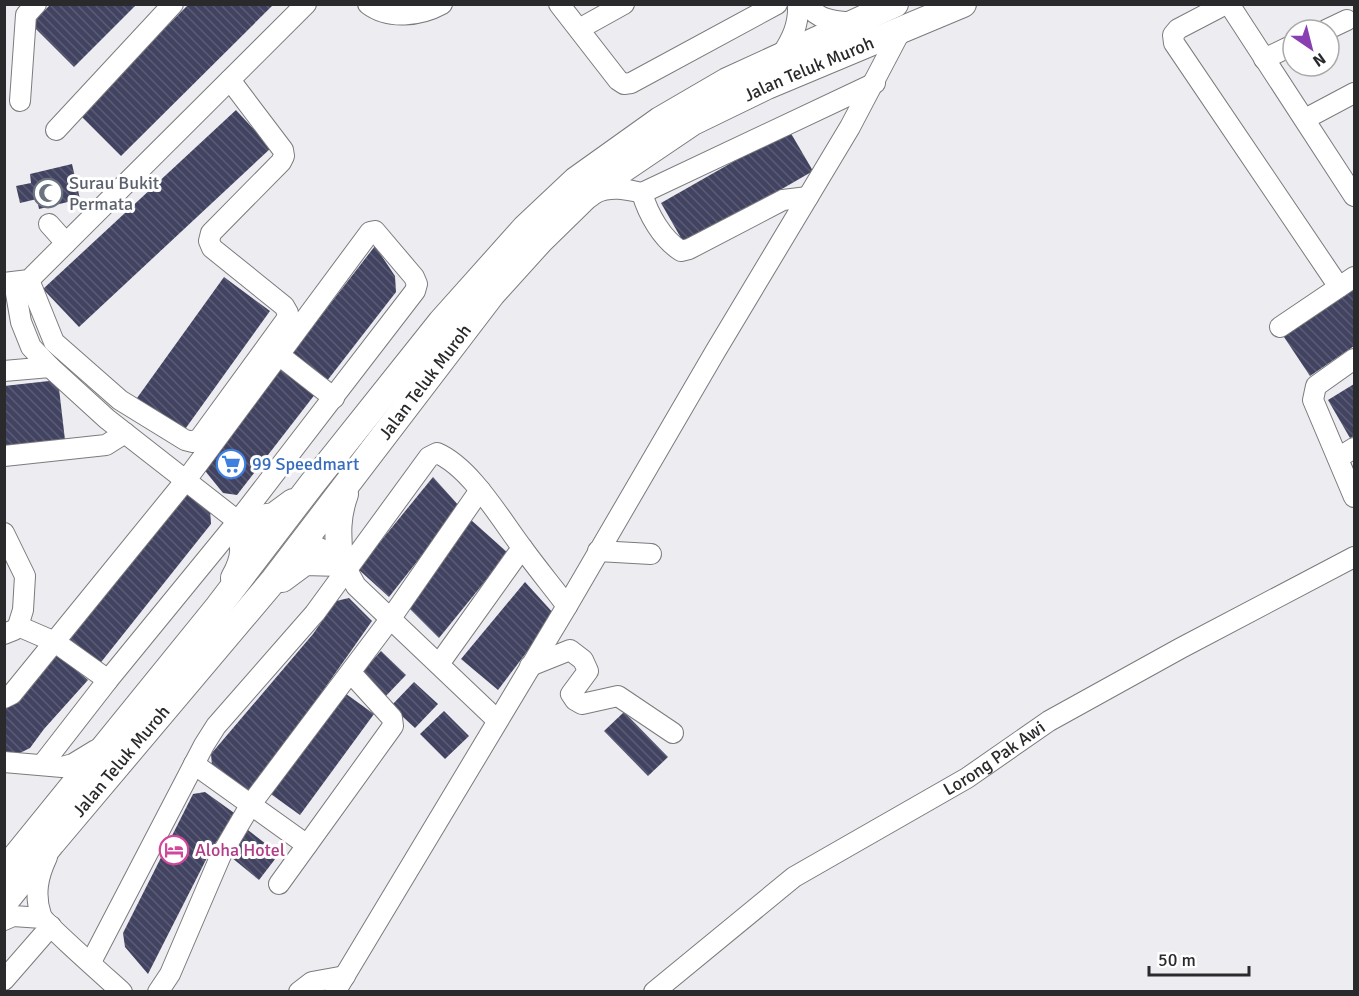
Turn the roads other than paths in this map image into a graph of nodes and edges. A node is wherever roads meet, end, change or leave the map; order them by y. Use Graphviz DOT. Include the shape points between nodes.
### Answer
graph roads {
  1 [pos="36,4"];
  2 [pos="173,4"];
  3 [pos="306,4"];
  4 [pos="368,4"];
  5 [pos="442,4"];
  6 [pos="559,4"];
  7 [pos="624,4"];
  8 [pos="777,4"];
  9 [pos="798,4"];
  10 [pos="806,4"];
  11 [pos="895,4"];
  12 [pos="963,4"];
  13 [pos="1227,4"];
  14 [pos="1347,20"];
  15 [pos="855,23"];
  16 [pos="1341,23"];
  17 [pos="579,29"];
  18 [pos="901,30"];
  19 [pos="1281,51"];
  20 [pos="781,56"];
  21 [pos="1264,59"];
  22 [pos="230,80"];
  23 [pos="875,83"];
  24 [pos="1354,93"];
  25 [pos="20,101"];
  26 [pos="1305,119"];
  27 [pos="56,130"];
  28 [pos="1349,176"];
  29 [pos="642,194"];
  30 [pos="1354,196"];
  31 [pos="585,197"];
  32 [pos="808,197"];
  33 [pos="49,224"];
  34 [pos="66,243"];
  35 [pos="16,282"];
  36 [pos="1347,282"];
  37 [pos="1280,327"];
  38 [pos="279,355"];
  39 [pos="1354,359"];
  40 [pos="50,367"];
  41 [pos="4,371"];
  42 [pos="334,398"];
  43 [pos="125,433"];
  44 [pos="1346,453"];
  45 [pos="4,456"];
  46 [pos="352,476"];
  47 [pos="186,480"];
  48 [pos="312,484"];
  49 [pos="480,490"];
  50 [pos="1354,497"];
  51 [pos="295,506"];
  52 [pos="238,521"];
  53 [pos="4,533"];
  54 [pos="304,540"];
  55 [pos="267,544"];
  56 [pos="522,548"];
  57 [pos="598,551"];
  58 [pos="651,554"];
  59 [pos="1354,557"];
  60 [pos="343,566"];
  61 [pos="267,589"];
  62 [pos="567,606"];
  63 [pos="218,607"];
  64 [pos="391,618"];
  65 [pos="11,630"];
  66 [pos="55,642"];
  67 [pos="440,664"];
  68 [pos="530,666"];
  69 [pos="351,673"];
  70 [pos="108,680"];
  71 [pos="4,698"];
  72 [pos="497,720"];
  73 [pos="673,733"];
  74 [pos="116,734"];
  75 [pos="4,762"];
  76 [pos="194,764"];
  77 [pos="42,765"];
  78 [pos="62,767"];
  79 [pos="251,804"];
  80 [pos="59,806"];
  81 [pos="52,843"];
  82 [pos="307,845"];
  83 [pos="4,871"];
  84 [pos="279,884"];
  85 [pos="4,903"];
  86 [pos="4,920"];
  87 [pos="46,922"];
  88 [pos="91,962"];
  89 [pos="4,980"];
  90 [pos="340,984"];
  91 [pos="122,992"];
  92 [pos="158,992"];
  93 [pos="299,992"];
  94 [pos="654,992"];
  1 -- 25 [label="street" via="26,15"];
  2 -- 27 [label="street"];
  3 -- 22 [label="street"];
  4 -- 5 [label="street" via="383,13 402,14 430,11"];
  6 -- 17 [label="street"];
  7 -- 17 [label="street"];
  8 -- 17 [label="street" via="624,84"];
  9 -- 20 [label="street" via="793,38"];
  10 -- 15 [label="street" via="813,14 825,20"];
  11 -- 15 [label="main road, Jalan Teluk Muroh"];
  12 -- 18 [label="main road, Jalan Teluk Muroh"];
  13 -- 21 [label="street"];
  13 -- 36 [label="street" via="1178,29 1173,35 1174,43"];
  14 -- 16 [label="street"];
  15 -- 20 [label="main road, Jalan Teluk Muroh"];
  18 -- 23 [label="street"];
  18 -- 31 [label="main road, Jalan Teluk Muroh" via="777,82 693,123"];
  19 -- 21 [label="street"];
  20 -- 48 [label="main road, Jalan Teluk Muroh" via="727,81 660,120 576,180 525,228 462,297"];
  21 -- 26 [label="street"];
  22 -- 34 [label="street"];
  22 -- 35 [label="street" via="284,156 212,233 209,241 212,248 288,313 200,438 193,442 185,440 120,400 54,342"];
  23 -- 29 [label="street"];
  23 -- 32 [label="street"];
  24 -- 26 [label="street"];
  26 -- 28 [label="street"];
  28 -- 30 [label="street"];
  29 -- 31 [label="street" via="624,188 601,190"];
  29 -- 32 [label="street" via="647,211 681,251 783,200"];
  31 -- 46 [label="main road, Jalan Teluk Muroh" via="492,294"];
  32 -- 57 [label="street"];
  33 -- 34 [label="street"];
  34 -- 35 [label="street"];
  35 -- 40 [label="street" via="21,321 31,347"];
  36 -- 37 [label="street"];
  38 -- 42 [label="street"];
  38 -- 42 [label="street" via="370,232 375,231 417,284"];
  38 -- 47 [label="street"];
  39 -- 44 [label="street" via="1316,386 1313,400"];
  40 -- 41 [label="street"];
  40 -- 43 [label="street"];
  42 -- 52 [label="street"];
  43 -- 45 [label="street" via="106,445"];
  43 -- 47 [label="street"];
  44 -- 50 [label="street"];
  46 -- 54 [label="main road, Jalan Teluk Muroh"];
  46 -- 60 [label="main road" via="337,526"];
  47 -- 52 [label="street"];
  47 -- 66 [label="street"];
  48 -- 51 [label="main road, Jalan Teluk Muroh"];
  48 -- 52 [label="main road" via="281,513"];
  49 -- 56 [label="street"];
  49 -- 60 [label="street" via="448,458 437,453 429,457"];
  49 -- 64 [label="street"];
  51 -- 54 [label="main road" via="295,519"];
  51 -- 55 [label="main road, Jalan Teluk Muroh"];
  52 -- 55 [label="street"];
  52 -- 63 [label="main road" via="244,544 242,563"];
  52 -- 70 [label="street"];
  53 -- 65 [label="street" via="25,576 22,610"];
  54 -- 55 [label="main road"];
  54 -- 60 [label="street"];
  54 -- 61 [label="main road, Jalan Teluk Muroh"];
  55 -- 61 [label="main road" via="273,565"];
  55 -- 63 [label="main road, Jalan Teluk Muroh"];
  56 -- 62 [label="street"];
  56 -- 67 [label="street"];
  57 -- 58 [label="street"];
  57 -- 62 [label="street"];
  59 -- 94 [label="street, Lorong Pak Awi" via="1049,721 967,778 794,877"];
  60 -- 61 [label="main road" via="305,562"];
  60 -- 64 [label="street" via="356,586"];
  60 -- 76 [label="street" via="315,613 216,726"];
  61 -- 81 [label="main road, Jalan Teluk Muroh"];
  62 -- 68 [label="street"];
  63 -- 74 [label="main road, Jalan Teluk Muroh"];
  64 -- 67 [label="street"];
  64 -- 69 [label="street"];
  65 -- 66 [label="street"];
  66 -- 70 [label="street"];
  66 -- 71 [label="street" via="12,694"];
  67 -- 72 [label="street"];
  68 -- 72 [label="street"];
  68 -- 73 [label="street" via="570,650 584,660 588,670 571,694 575,700 582,704 618,696"];
  69 -- 79 [label="street"];
  69 -- 82 [label="street" via="392,718 393,726"];
  70 -- 77 [label="street"];
  72 -- 90 [label="street"];
  74 -- 78 [label="street" via="86,757"];
  74 -- 80 [label="main road, Jalan Teluk Muroh"];
  75 -- 77 [label="street"];
  76 -- 79 [label="street"];
  76 -- 88 [label="street"];
  77 -- 78 [label="street"];
  78 -- 80 [label="street" via="66,784"];
  79 -- 82 [label="street"];
  79 -- 92 [label="street" via="221,855 170,974"];
  80 -- 83 [label="main road, Jalan Teluk Muroh"];
  81 -- 85 [label="main road, Jalan Teluk Muroh"];
  81 -- 87 [label="street" via="37,888"];
  82 -- 84 [label="street"];
  86 -- 87 [label="street" via="13,916"];
  87 -- 88 [label="street"];
  87 -- 89 [label="street"];
  88 -- 91 [label="street"];
  90 -- 93 [label="street" via="312,982"];
}
